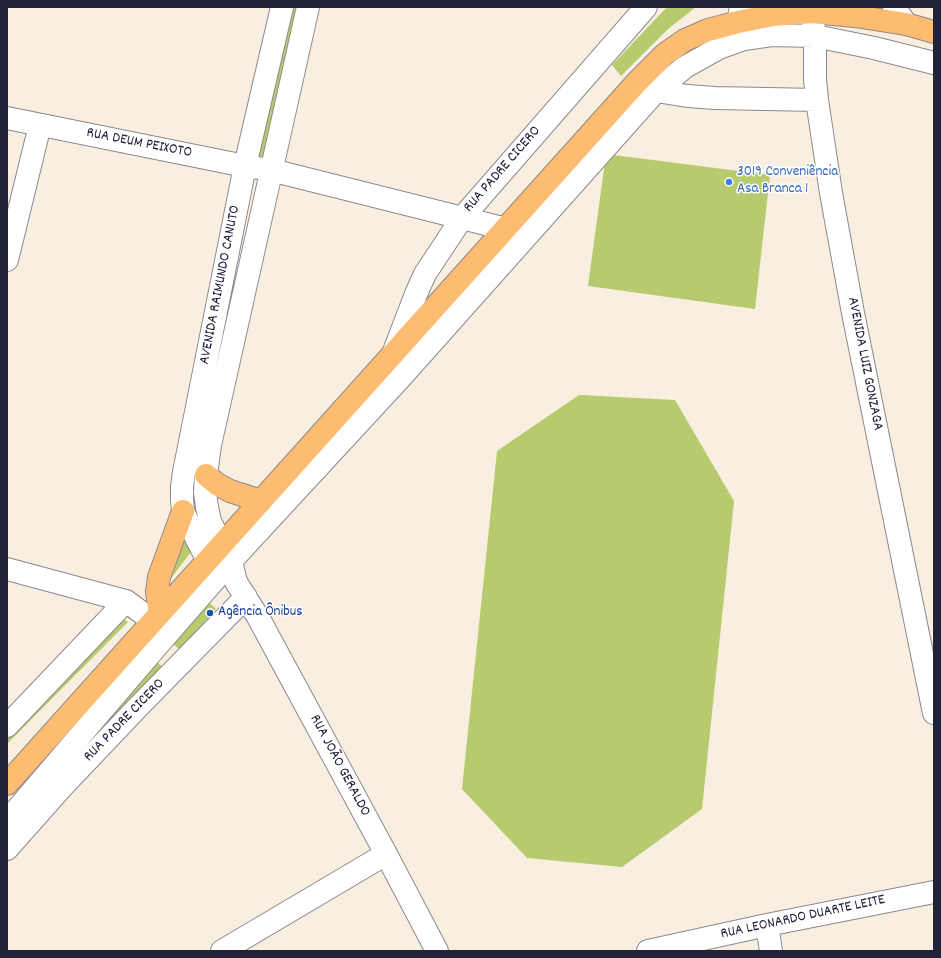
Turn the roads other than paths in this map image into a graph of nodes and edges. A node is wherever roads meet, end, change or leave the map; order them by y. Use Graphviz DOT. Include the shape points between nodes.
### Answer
graph roads {
  1 [pos="282,7"];
  2 [pos="308,7"];
  3 [pos="646,7"];
  4 [pos="812,12"];
  5 [pos="740,14"];
  6 [pos="900,16"];
  7 [pos="934,32"];
  8 [pos="815,36"];
  9 [pos="934,63"];
  10 [pos="647,87"];
  11 [pos="817,100"];
  12 [pos="7,118"];
  13 [pos="40,125"];
  14 [pos="245,166"];
  15 [pos="272,170"];
  16 [pos="462,218"];
  17 [pos="506,229"];
  18 [pos="7,260"];
  19 [pos="393,355"];
  20 [pos="200,443"];
  21 [pos="206,475"];
  22 [pos="261,501"];
  23 [pos="183,511"];
  24 [pos="7,569"];
  25 [pos="227,570"];
  26 [pos="126,601"];
  27 [pos="157,617"];
  28 [pos="156,647"];
  29 [pos="178,666"];
  30 [pos="934,713"];
  31 [pos="7,726"];
  32 [pos="7,784"];
  33 [pos="33,805"];
  34 [pos="7,820"];
  35 [pos="7,849"];
  36 [pos="386,854"];
  37 [pos="934,892"];
  38 [pos="767,925"];
  39 [pos="222,951"];
  40 [pos="437,951"];
  41 [pos="648,951"];
  42 [pos="772,951"];
  1 -- 14 [label="street, AVENIDA RAIMUNDO CANUTO"];
  2 -- 15 [label="street, AVENIDA RAIMUNDO CANUTO"];
  3 -- 16 [label="street, RUA PADRE CICERO"];
  4 -- 5 [label="main road"];
  4 -- 6 [label="main road" via="855,16"];
  4 -- 8 [label="street, AVENIDA LUIZ GONZAGA"];
  5 -- 10 [label="main road" via="686,40 665,54"];
  6 -- 7 [label="main road"];
  8 -- 9 [label="street"];
  8 -- 10 [label="street" via="772,35 744,39 719,48"];
  8 -- 11 [label="street, AVENIDA LUIZ GONZAGA"];
  10 -- 11 [label="street" via="688,96"];
  10 -- 17 [label="main road"];
  10 -- 25 [label="street" via="402,376"];
  11 -- 30 [label="street, AVENIDA LUIZ GONZAGA" via="853,313"];
  12 -- 13 [label="street, RUA DEUM PEIXOTO"];
  13 -- 14 [label="street, RUA DEUM PEIXOTO"];
  13 -- 18 [label="street"];
  14 -- 15 [label="street, RUA DEUM PEIXOTO"];
  14 -- 20 [label="street, AVENIDA RAIMUNDO CANUTO"];
  15 -- 16 [label="street, RUA DEUM PEIXOTO"];
  15 -- 20 [label="street, AVENIDA RAIMUNDO CANUTO"];
  16 -- 17 [label="street, RUA DEUM PEIXOTO"];
  16 -- 19 [label="street, RUA PADRE CICERO" via="425,274"];
  17 -- 19 [label="main road"];
  19 -- 22 [label="main road"];
  20 -- 21 [label="street, AVENIDA RAIMUNDO CANUTO"];
  20 -- 23 [label="street, AVENIDA RAIMUNDO CANUTO" via="182,487"];
  21 -- 22 [label="main road" via="230,491"];
  21 -- 25 [label="street, AVENIDA RAIMUNDO CANUTO" via="205,492 210,521"];
  22 -- 25 [label="main road"];
  23 -- 25 [label="street, AVENIDA RAIMUNDO CANUTO" via="195,538"];
  23 -- 27 [label="main road" via="159,577"];
  24 -- 26 [label="street"];
  25 -- 27 [label="main road"];
  25 -- 28 [label="street"];
  25 -- 29 [label="street, RUA PADRE CICERO"];
  25 -- 36 [label="street, RUA JOÃO GERALDO" via="258,617"];
  26 -- 27 [label="street"];
  26 -- 31 [label="street"];
  27 -- 32 [label="main road"];
  28 -- 29 [label="street"];
  28 -- 33 [label="street"];
  29 -- 33 [label="street, RUA PADRE CICERO" via="62,787"];
  33 -- 34 [label="street"];
  33 -- 35 [label="street, RUA PADRE CICERO"];
  36 -- 39 [label="street"];
  36 -- 40 [label="street, RUA JOÃO GERALDO"];
  37 -- 38 [label="street, RUA LEONARDO DUARTE LEITE"];
  38 -- 41 [label="street, RUA LEONARDO DUARTE LEITE"];
  38 -- 42 [label="street"];
}
